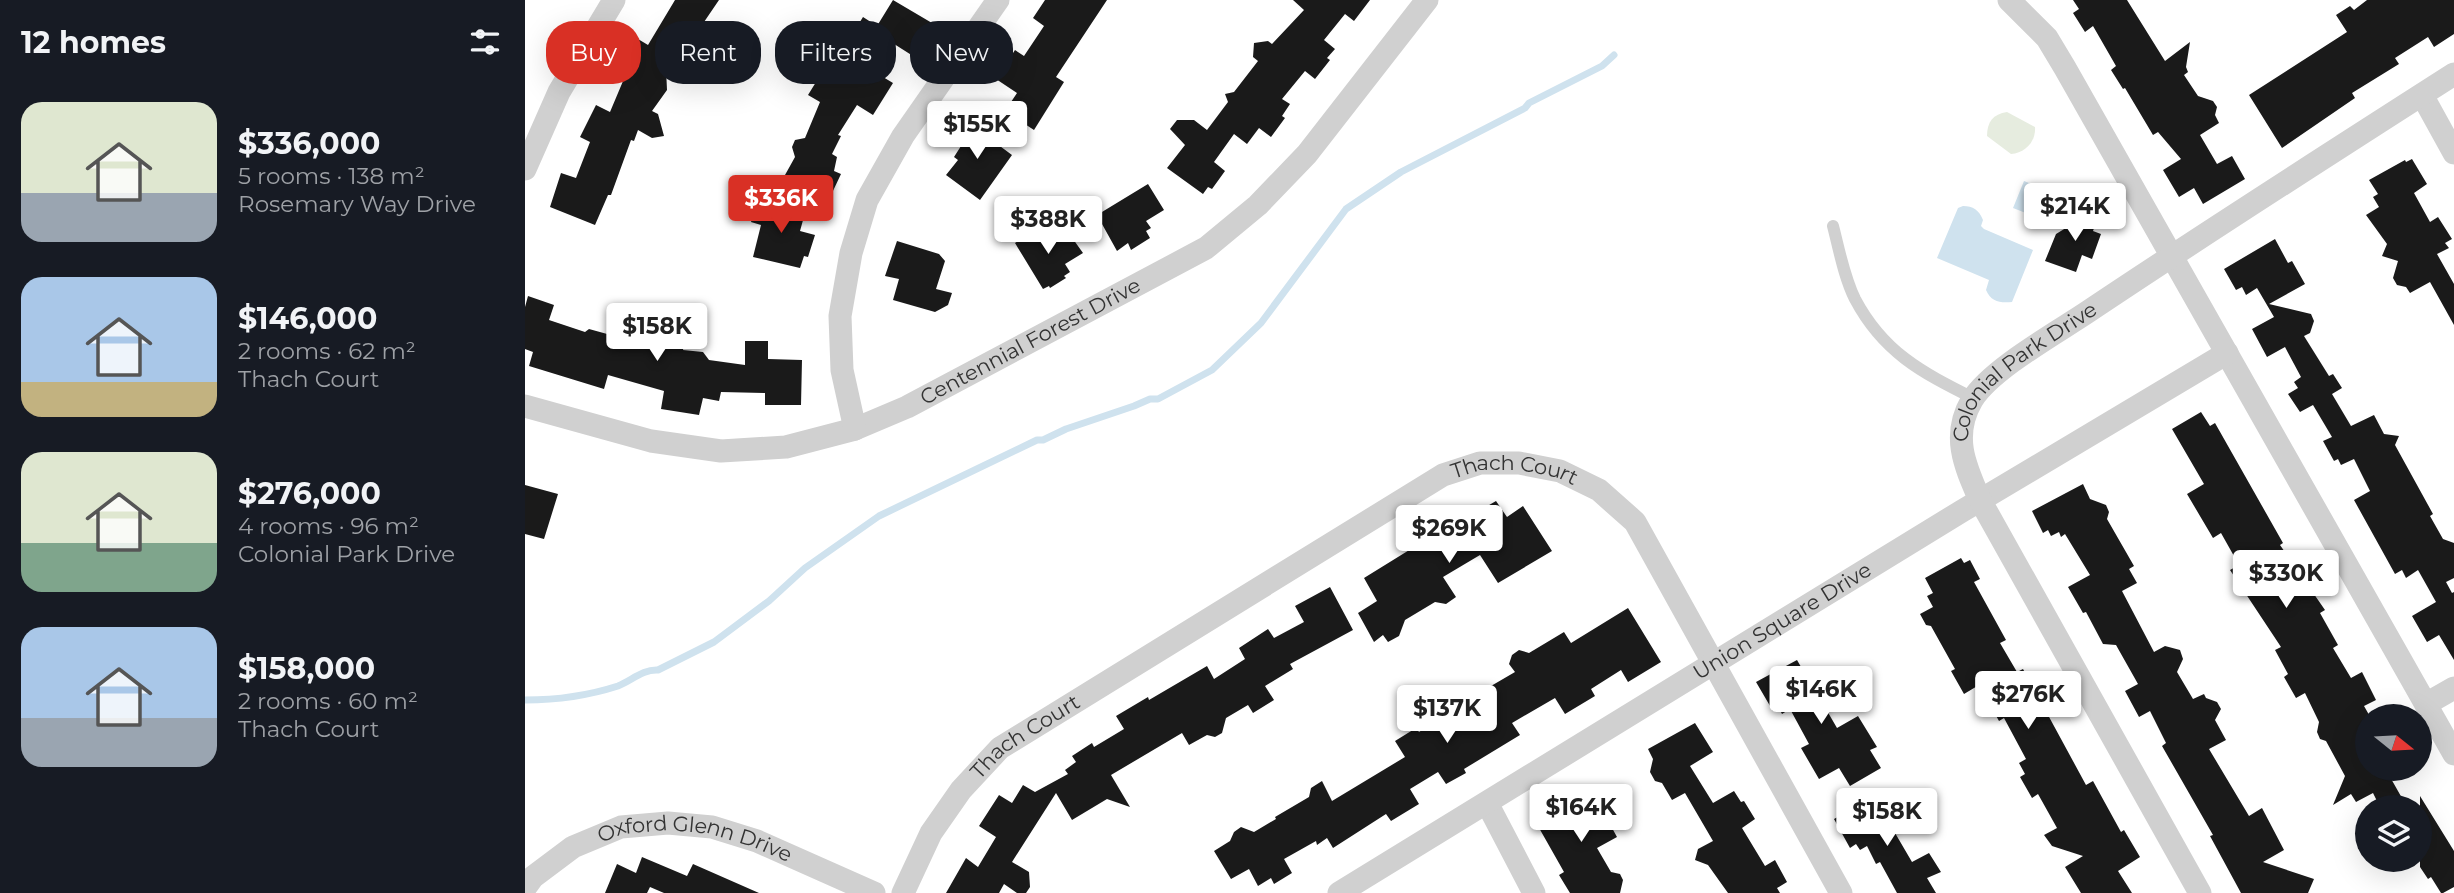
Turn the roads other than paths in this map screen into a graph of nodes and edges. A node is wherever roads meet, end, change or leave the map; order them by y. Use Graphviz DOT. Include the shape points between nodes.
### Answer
graph roads {
  1 [pos="614,0"];
  2 [pos="998,0"];
  3 [pos="1427,0"];
  4 [pos="2009,0"];
  5 [pos="2454,74"];
  6 [pos="2422,95"];
  7 [pos="2454,153"];
  8 [pos="525,169"];
  9 [pos="1833,226"];
  10 [pos="2172,256"];
  11 [pos="2227,353"];
  12 [pos="1973,398"];
  13 [pos="525,406"];
  14 [pos="855,429"];
  15 [pos="1980,500"];
  16 [pos="1715,662"];
  17 [pos="2454,688"];
  18 [pos="2426,704"];
  19 [pos="2433,716"];
  20 [pos="2454,754"];
  21 [pos="1487,803"];
  22 [pos="525,888"];
  23 [pos="874,893"];
  24 [pos="903,893"];
  25 [pos="1339,893"];
  26 [pos="1534,893"];
  27 [pos="1841,893"];
  28 [pos="2200,893"];
  1 -- 8 [label="street" via="559,92"];
  2 -- 14 [label="street" via="904,136 867,200 839,316 842,370"];
  3 -- 14 [label="street, Centennial Forest Drive" via="1307,154 1258,205 1206,248 907,407"];
  4 -- 10 [label="street" via="2047,38"];
  5 -- 6 [label="street, Colonial Park Drive"];
  6 -- 7 [label="street"];
  6 -- 10 [label="street, Colonial Park Drive"];
  9 -- 12 [label="lane" via="1854,297 1875,331 1899,356"];
  10 -- 11 [label="street"];
  10 -- 12 [label="street, Colonial Park Drive" via="1997,373"];
  11 -- 15 [label="street, Union Square Drive"];
  11 -- 18 [label="street"];
  12 -- 15 [label="street, Colonial Park Drive" via="1963,421 1962,457"];
  13 -- 14 [label="street, Centennial Forest Drive" via="651,441 721,451 786,447"];
  15 -- 16 [label="street, Union Square Drive"];
  15 -- 28 [label="street, Colonial Park Drive"];
  16 -- 21 [label="street, Union Square Drive"];
  16 -- 24 [label="street, Thach Court" via="1635,522 1599,490 1560,471 1519,463 1480,463 1443,475 1000,748 961,790 931,833"];
  16 -- 27 [label="street, Thach Court"];
  17 -- 18 [label="street"];
  19 -- 20 [label="street"];
  21 -- 25 [label="street, Union Square Drive"];
  21 -- 26 [label="street"];
  22 -- 23 [label="street, Oxford Glenn Drive" via="573,847 621,827 669,823 712,827 757,841"];
}
